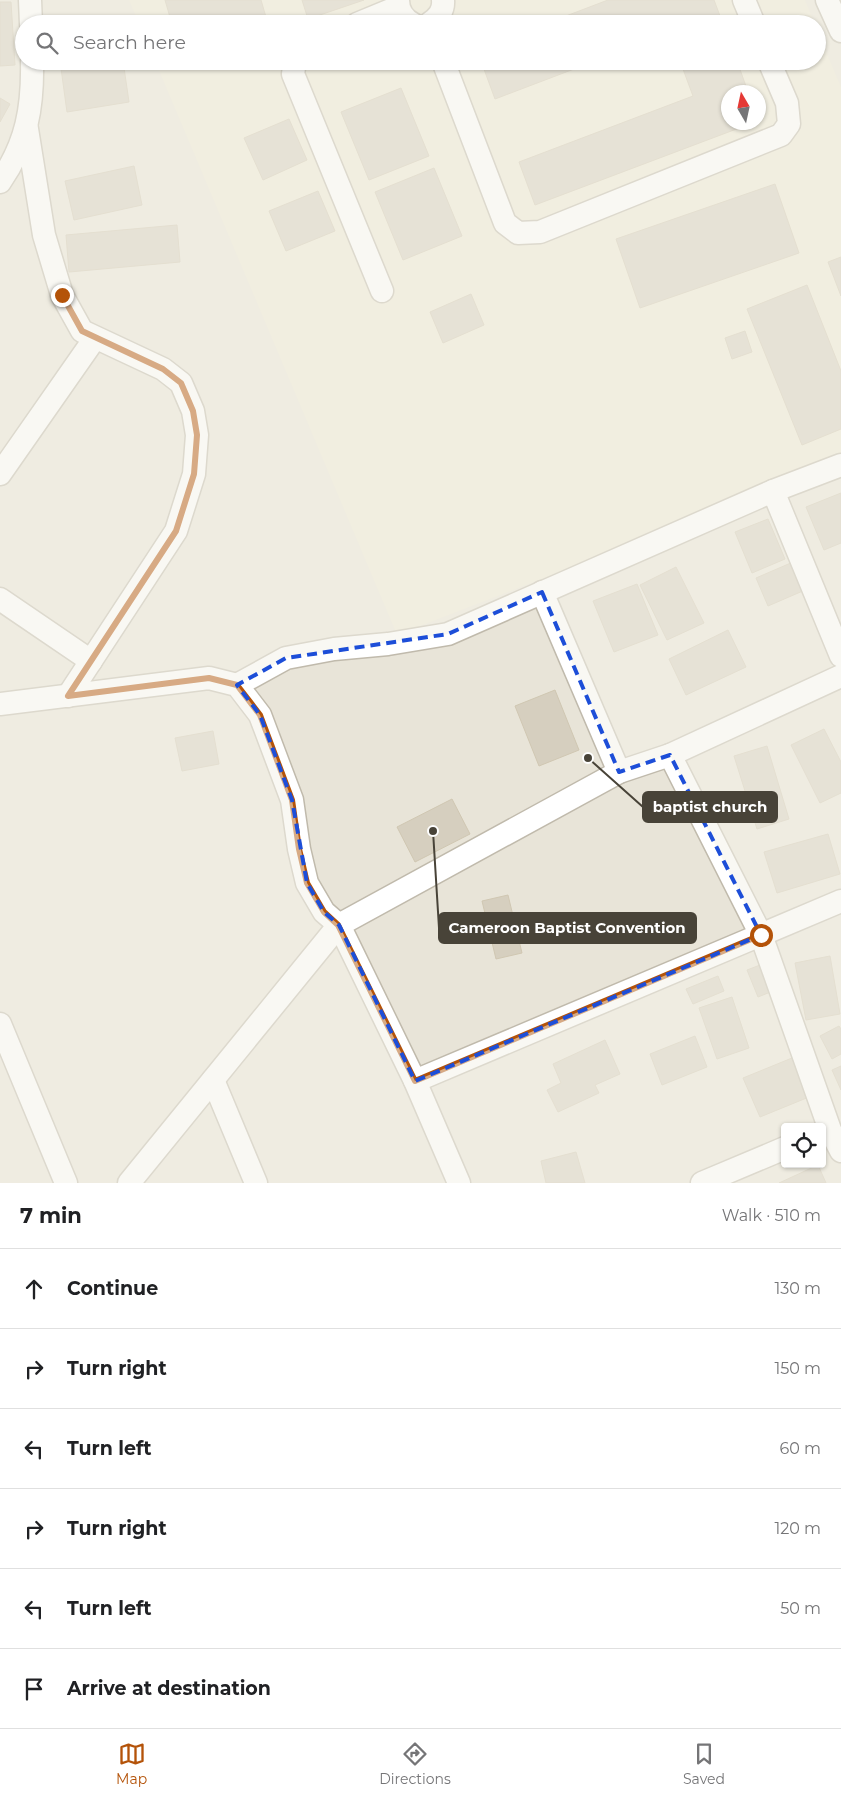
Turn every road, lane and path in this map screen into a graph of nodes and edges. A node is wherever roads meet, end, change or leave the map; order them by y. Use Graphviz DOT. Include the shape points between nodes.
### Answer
graph roads {
  1 [pos="30,0"];
  2 [pos="443,0"];
  3 [pos="744,0"];
  4 [pos="828,0"];
  5 [pos="398,4"];
  6 [pos="31,15"];
  7 [pos="375,15"];
  8 [pos="440,15"];
  9 [pos="750,15"];
  10 [pos="841,31"];
  11 [pos="32,70"];
  12 [pos="294,70"];
  13 [pos="446,70"];
  14 [pos="773,70"];
  15 [pos="27,129"];
  16 [pos="0,182"];
  17 [pos="382,291"];
  18 [pos="95,338"];
  19 [pos="841,465"];
  20 [pos="0,474"];
  21 [pos="773,491"];
  22 [pos="542,592"];
  23 [pos="0,599"];
  24 [pos="841,656"];
  25 [pos="91,661"];
  26 [pos="841,676"];
  27 [pos="237,685"];
  28 [pos="68,696"];
  29 [pos="0,704"];
  30 [pos="670,755"];
  31 [pos="619,772"];
  32 [pos="841,901"];
  33 [pos="338,925"];
  34 [pos="761,935"];
  35 [pos="0,1024"];
  36 [pos="213,1080"];
  37 [pos="415,1081"];
  38 [pos="831,1129"];
  39 [pos="781,1150"];
  40 [pos="841,1151"];
  41 [pos="66,1183"];
  42 [pos="129,1183"];
  43 [pos="256,1183"];
  44 [pos="459,1183"];
  45 [pos="702,1183"];
  1 -- 6 [label="street"];
  2 -- 8 [label="street"];
  3 -- 9 [label="street"];
  4 -- 10 [label="street"];
  5 -- 7 [label="street"];
  11 -- 15 [label="street"];
  12 -- 17 [label="street"];
  13 -- 14 [label="street" via="505,223 518,233 540,232 781,135 789,124 787,102"];
  15 -- 16 [label="street" via="12,165"];
  15 -- 18 [label="street" via="44,235 62,295 82,331"];
  18 -- 20 [label="street"];
  18 -- 25 [label="street" via="163,369 181,383 193,411 197,435 194,474 176,531"];
  19 -- 21 [label="street"];
  21 -- 22 [label="street"];
  21 -- 24 [label="street"];
  22 -- 27 [label="street" via="448,634 286,658"];
  22 -- 31 [label="street"];
  23 -- 25 [label="street"];
  25 -- 28 [label="street"];
  26 -- 30 [label="street"];
  27 -- 28 [label="street" via="209,678"];
  27 -- 33 [label="street" via="260,715 292,800 307,883 324,912"];
  28 -- 29 [label="street"];
  30 -- 31 [label="street"];
  30 -- 34 [label="street"];
  31 -- 33 [label="street"];
  32 -- 34 [label="street"];
  33 -- 36 [label="street"];
  33 -- 37 [label="street"];
  34 -- 37 [label="street"];
  34 -- 38 [label="street"];
  35 -- 41 [label="street"];
  36 -- 42 [label="street"];
  36 -- 43 [label="street"];
  37 -- 44 [label="street"];
  38 -- 40 [label="street"];
  39 -- 45 [label="street"];
}
